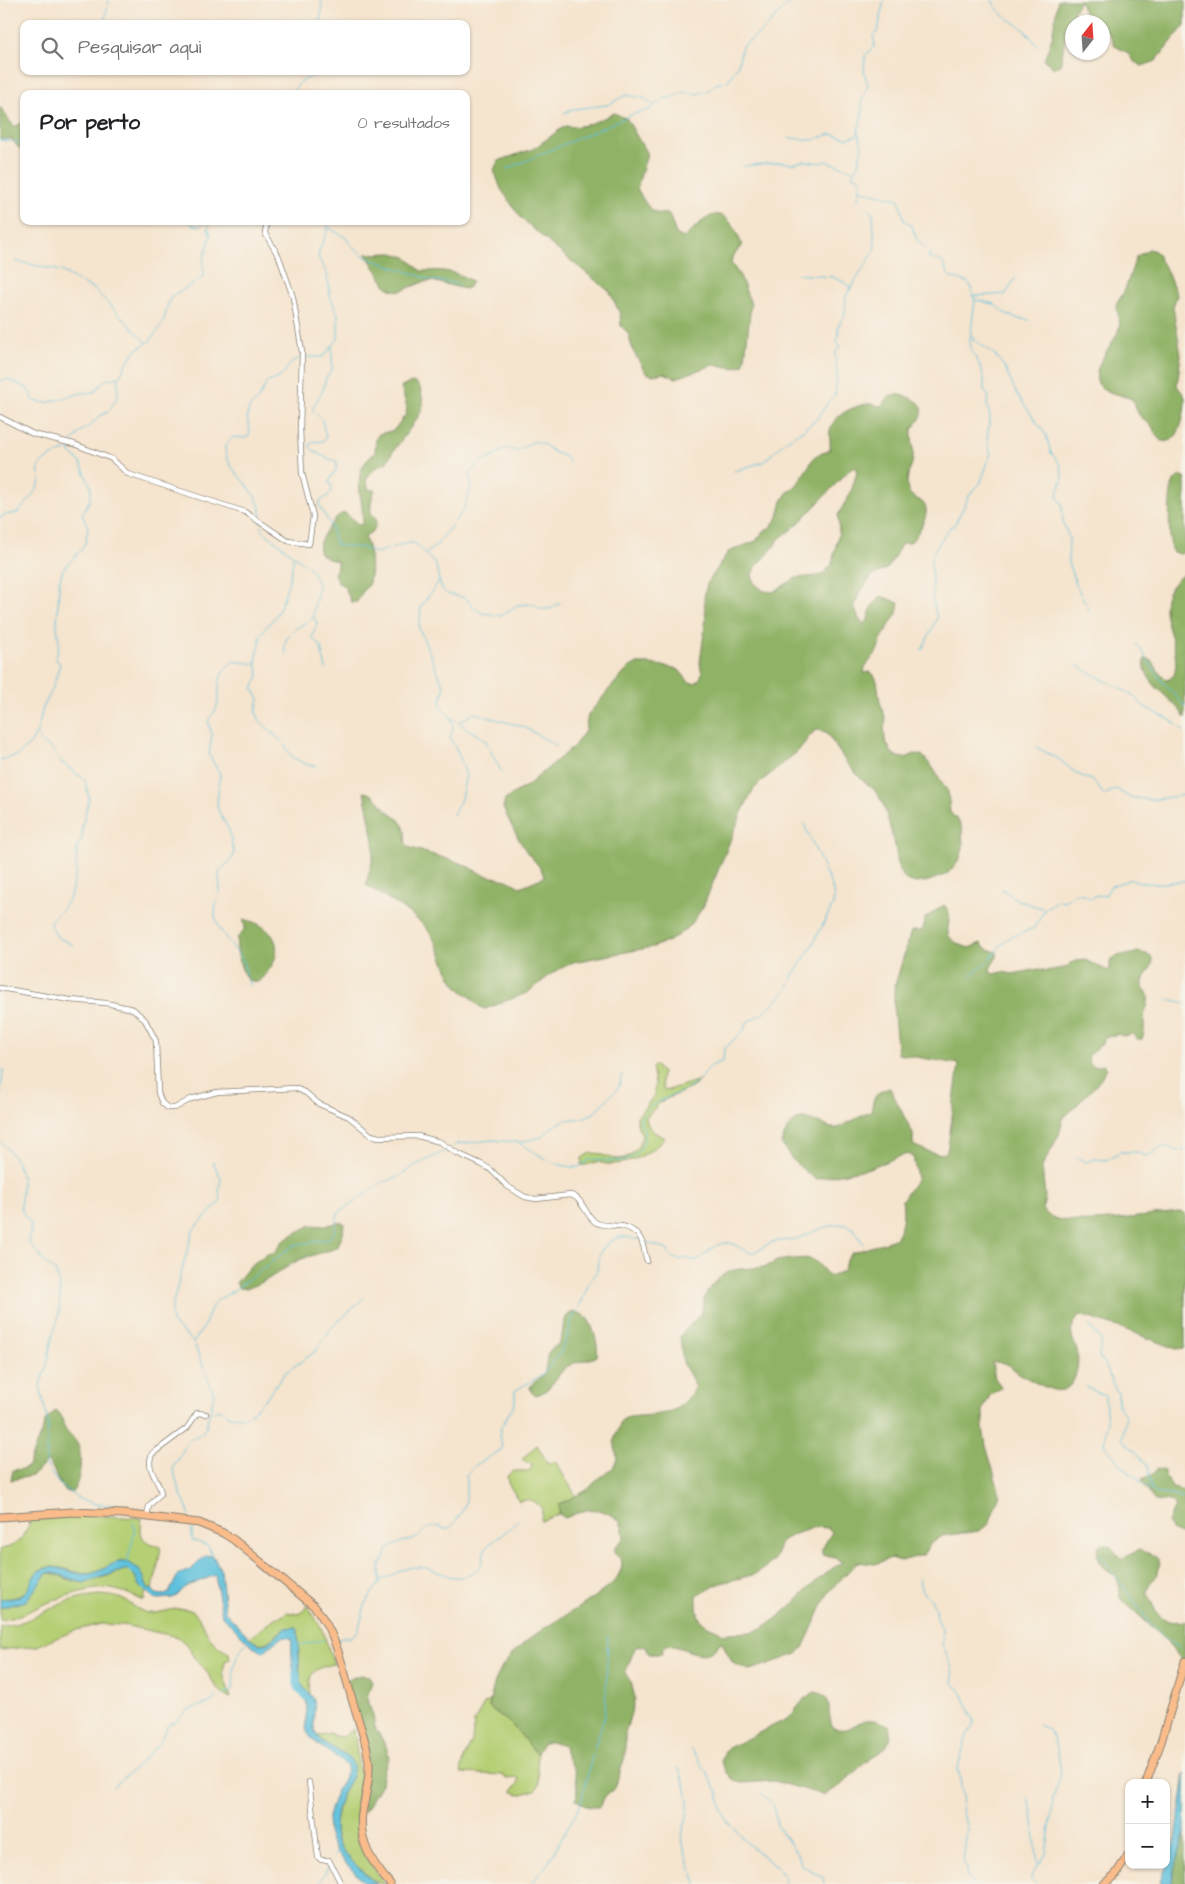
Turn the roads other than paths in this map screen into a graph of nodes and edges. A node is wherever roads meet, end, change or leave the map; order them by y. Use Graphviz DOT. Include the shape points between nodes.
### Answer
graph roads {
  1 [pos="267,225"];
  2 [pos="0,417"];
  3 [pos="0,988"];
  4 [pos="647,1261"];
  5 [pos="206,1414"];
  6 [pos="147,1516"];
  7 [pos="0,1517"];
  8 [pos="1185,1661"];
  9 [pos="1147,1779"];
  10 [pos="309,1782"];
  11 [pos="1125,1860"];
  12 [pos="341,1884"];
  13 [pos="390,1884"];
  14 [pos="1104,1884"];
  1 -- 2 [label="street" via="266,233 279,257 292,297 302,352 302,473 313,516 309,544 288,541 244,512 128,474 112,458 33,434"];
  3 -- 4 [label="street" via="133,1010 145,1020 156,1041 158,1093 162,1104 168,1108 217,1092 299,1090 319,1104 349,1117 371,1135 418,1136 440,1142 490,1169 507,1186 526,1197 575,1196 597,1222 620,1225 638,1235"];
  5 -- 6 [label="street" via="197,1413 187,1428 152,1454 150,1468 161,1493 149,1506"];
  6 -- 7 [label="highway" via="87,1512"];
  6 -- 13 [label="highway" via="199,1523 223,1533 301,1595 324,1619 335,1644 367,1748 369,1775 362,1813 362,1838 372,1861"];
  8 -- 9 [label="highway"];
  10 -- 12 [label="street" via="318,1856 321,1860 330,1861"];
  11 -- 14 [label="highway"];
}
